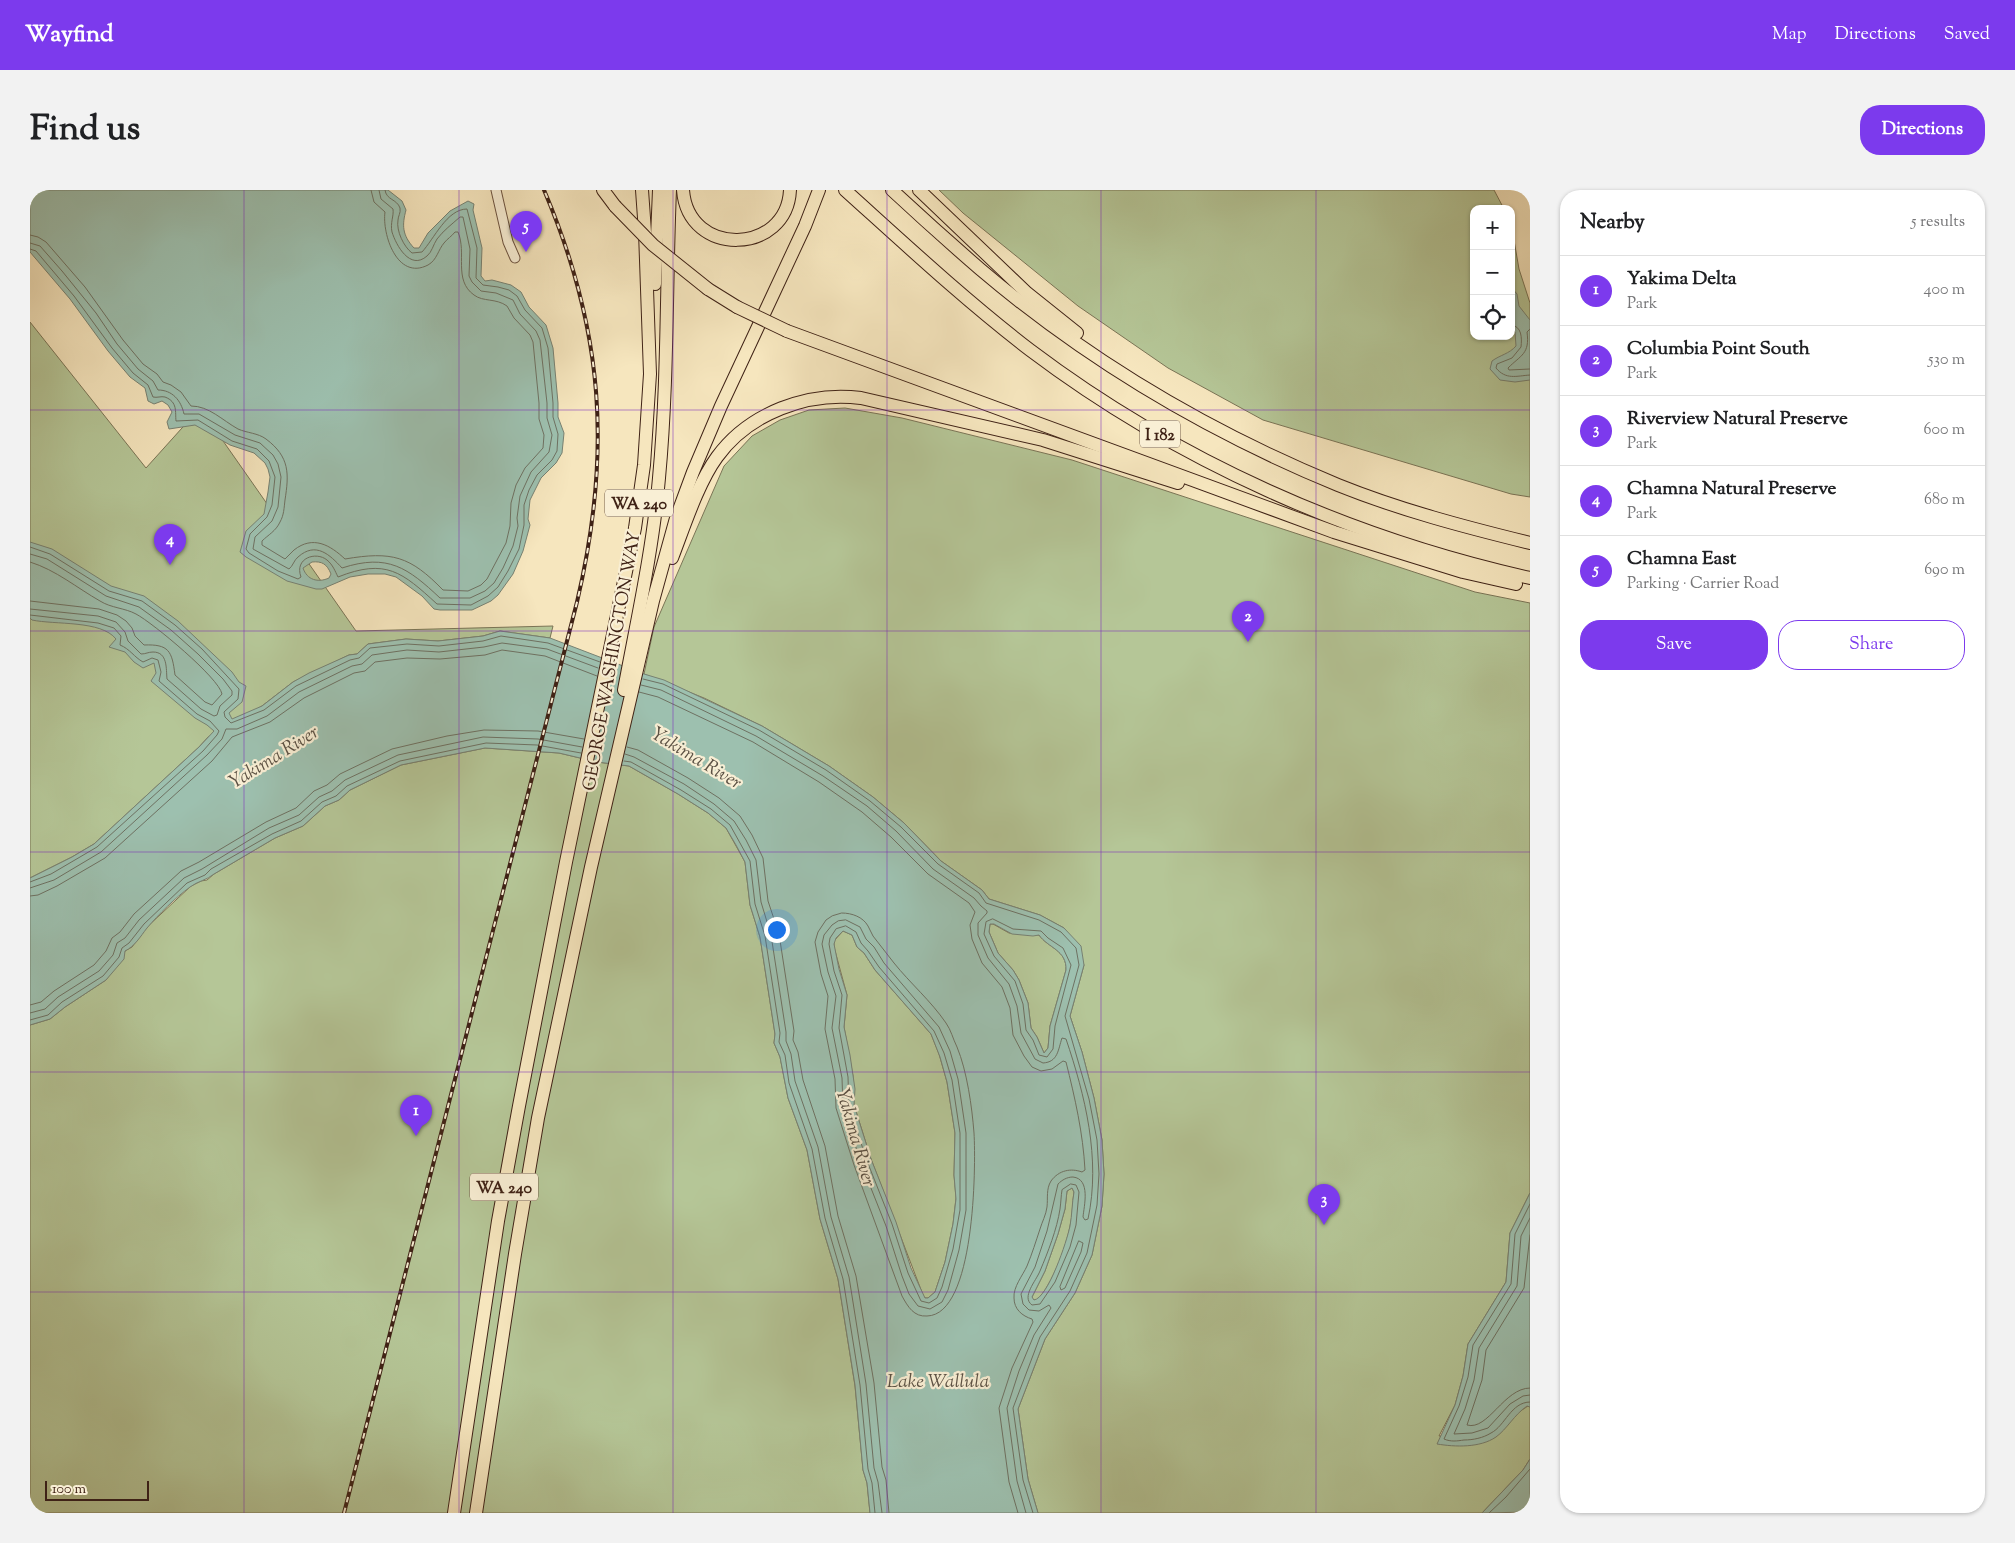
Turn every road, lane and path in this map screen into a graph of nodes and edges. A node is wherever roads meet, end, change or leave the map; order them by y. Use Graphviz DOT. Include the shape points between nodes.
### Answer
graph roads {
  1 [pos="496,190"];
  2 [pos="603,190"];
  3 [pos="642,190"];
  4 [pos="659,190"];
  5 [pos="670,190"];
  6 [pos="683,190"];
  7 [pos="790,190"];
  8 [pos="845,190"];
  9 [pos="892,190"];
  10 [pos="919,190"];
  11 [pos="818,194"];
  12 [pos="515,258"];
  13 [pos="650,374"];
  14 [pos="1171,403"];
  15 [pos="1263,507"];
  16 [pos="1530,543"];
  17 [pos="1530,578"];
  18 [pos="1530,586"];
  19 [pos="648,621"];
  20 [pos="639,636"];
  21 [pos="454,1513"];
  22 [pos="476,1513"];
  1 -- 12 [label="street"];
  2 -- 15 [label="highway, bridge" via="653,245 684,271 738,307 787,331"];
  3 -- 13 [label="highway, WA 240"];
  4 -- 13 [label="highway"];
  5 -- 20 [label="highway, GEORGE WASHINGTON WAY" via="664,416"];
  6 -- 7 [label="highway" via="687,210 693,220 712,235 732,240 762,235 784,213"];
  8 -- 17 [label="highway, I 182" via="955,290 1024,345 1165,438 1257,485 1359,528 1458,561"];
  9 -- 14 [label="highway, I 182" via="1018,300 1112,368"];
  10 -- 14 [label="highway" via="1027,293"];
  11 -- 19 [label="highway, WA 240" via="693,472 674,525"];
  13 -- 21 [label="highway, WA 240" via="644,465 631,556 566,862 500,1211"];
  14 -- 16 [label="highway, I 182" via="1272,456 1339,486 1429,517"];
  15 -- 18 [label="highway" via="1359,541 1463,572"];
  15 -- 19 [label="highway" via="1227,500 1044,440 862,398 836,396 811,399 763,417 738,435 717,457 704,479"];
  19 -- 20 [label="highway, WA 240"];
  20 -- 22 [label="highway, GEORGE WASHINGTON WAY / WA 240" via="526,1185"];
}
